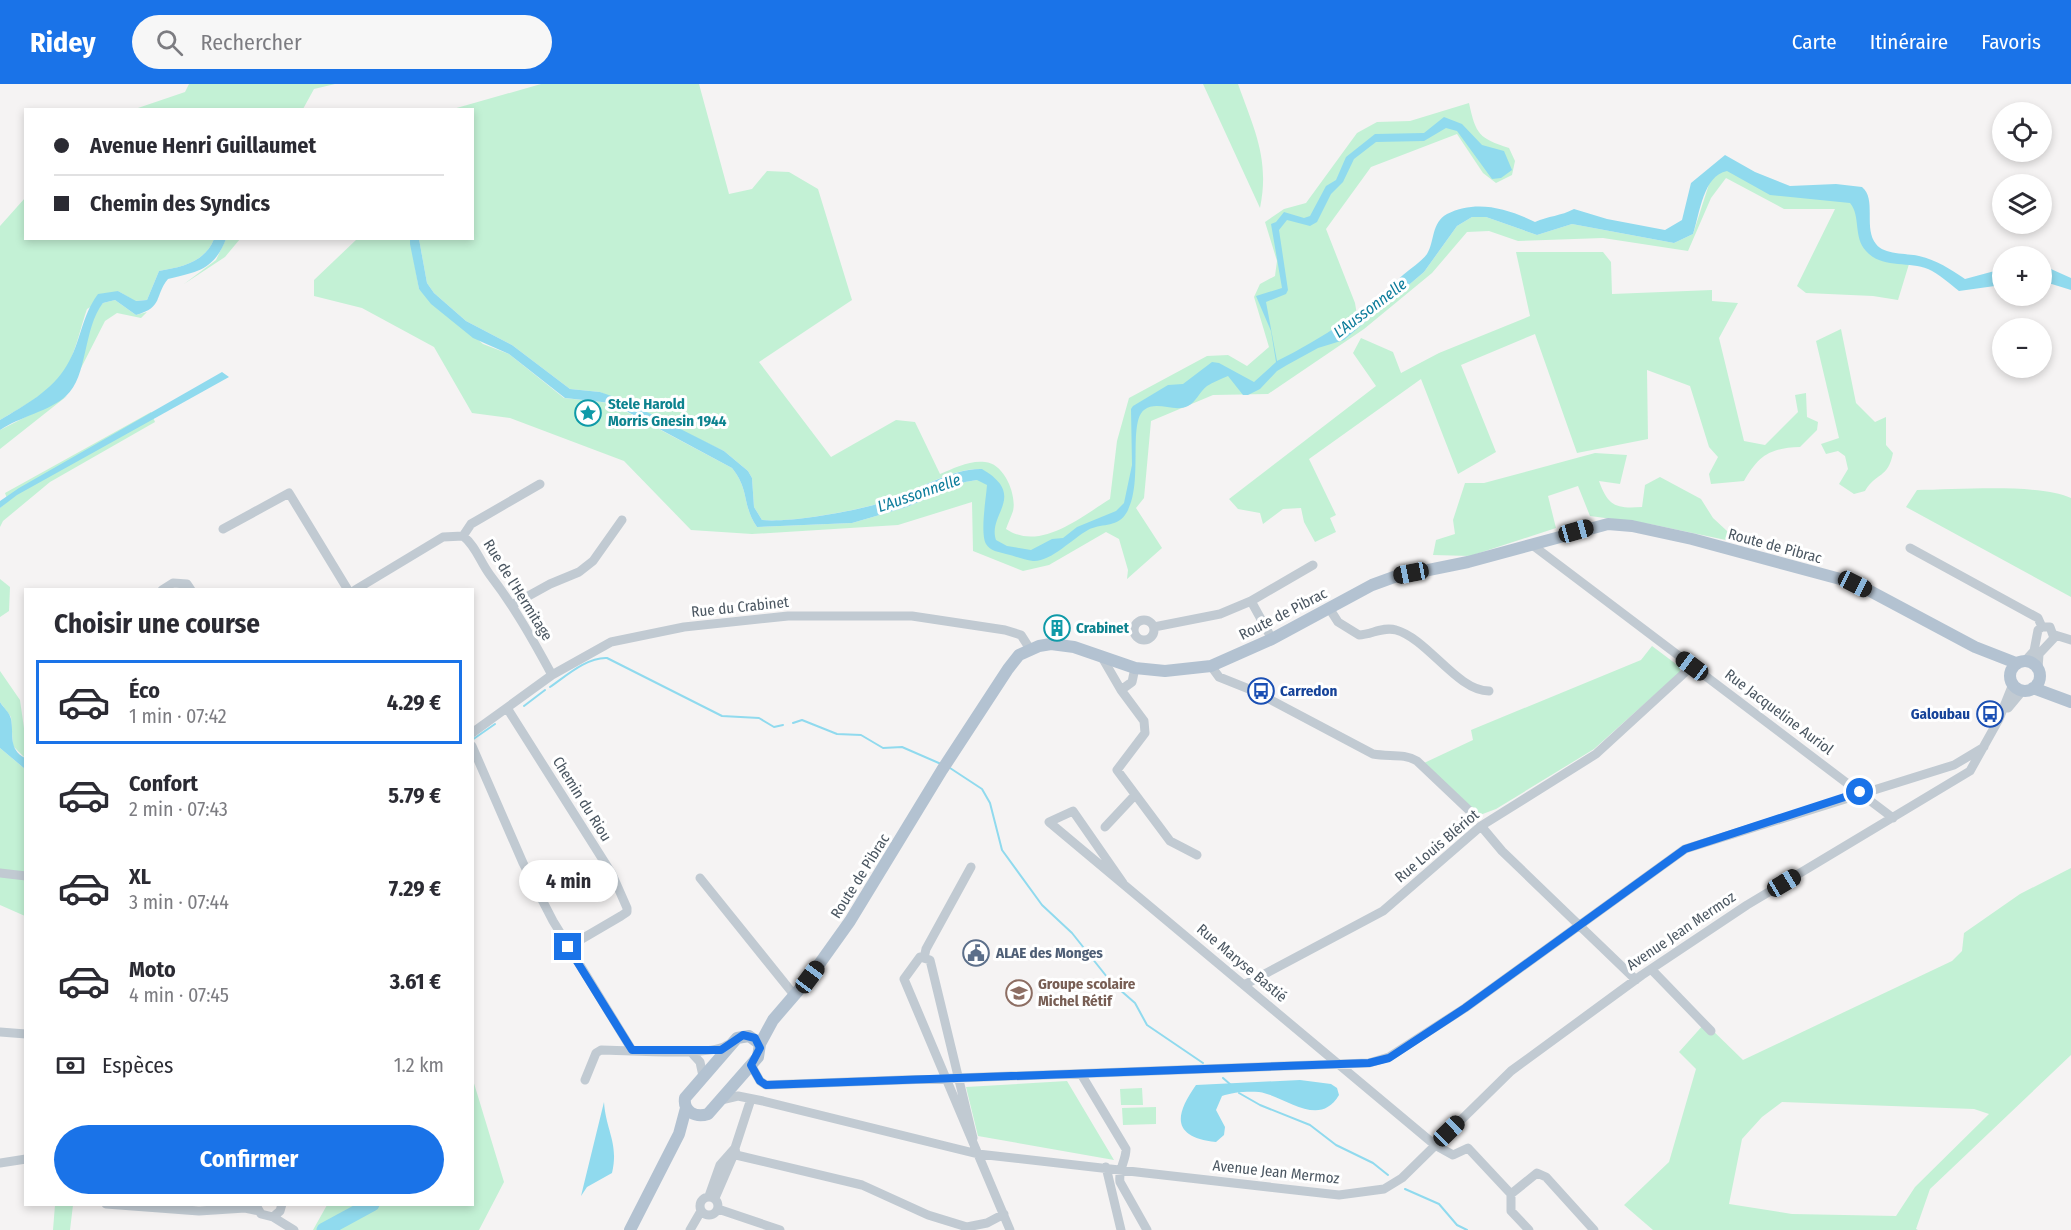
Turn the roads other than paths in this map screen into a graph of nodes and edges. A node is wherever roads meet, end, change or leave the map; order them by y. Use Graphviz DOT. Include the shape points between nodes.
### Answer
graph roads {
  1 [pos="540,484"];
  2 [pos="622,520"];
  3 [pos="223,529"];
  4 [pos="463,536"];
  5 [pos="1531,544"];
  6 [pos="1910,548"];
  7 [pos="1313,565"];
  8 [pos="165,588"];
  9 [pos="190,588"];
  10 [pos="347,588"];
  11 [pos="358,588"];
  12 [pos="1251,601"];
  13 [pos="512,605"];
  14 [pos="1329,608"];
  15 [pos="1154,627"];
  16 [pos="2042,627"];
  17 [pos="2055,635"];
  18 [pos="1272,639"];
  19 [pos="2071,640"];
  20 [pos="1975,647"];
  21 [pos="1030,649"];
  22 [pos="1103,659"];
  23 [pos="2021,662"];
  24 [pos="1211,666"];
  25 [pos="1692,666"];
  26 [pos="1135,668"];
  27 [pos="2038,673"];
  28 [pos="552,675"];
  29 [pos="2019,684"];
  30 [pos="1121,690"];
  31 [pos="1490,691"];
  32 [pos="2071,701"];
  33 [pos="507,708"];
  34 [pos="474,732"];
  35 [pos="1984,747"];
  36 [pos="474,751"];
  37 [pos="1860,792"];
  38 [pos="1135,795"];
  39 [pos="1475,816"];
  40 [pos="1893,818"];
  41 [pos="1481,826"];
  42 [pos="1105,827"];
  43 [pos="1197,855"];
  44 [pos="971,867"];
  45 [pos="0,873"];
  46 [pos="24,876"];
  47 [pos="700,878"];
  48 [pos="1123,883"];
  49 [pos="1579,925"];
  50 [pos="568,947"];
  51 [pos="924,958"];
  52 [pos="1651,969"];
  53 [pos="1636,980"];
  54 [pos="1244,986"];
  55 [pos="795,996"];
  56 [pos="773,1020"];
  57 [pos="1712,1031"];
  58 [pos="0,1032"];
  59 [pos="24,1034"];
  60 [pos="743,1037"];
  61 [pos="760,1044"];
  62 [pos="632,1050"];
  63 [pos="690,1052"];
  64 [pos="751,1065"];
  65 [pos="1341,1065"];
  66 [pos="1081,1074"];
  67 [pos="703,1076"];
  68 [pos="946,1079"];
  69 [pos="960,1079"];
  70 [pos="585,1080"];
  71 [pos="751,1099"];
  72 [pos="721,1100"];
  73 [pos="686,1108"];
  74 [pos="699,1115"];
  75 [pos="679,1134"];
  76 [pos="973,1138"];
  77 [pos="1435,1145"];
  78 [pos="735,1152"];
  79 [pos="978,1154"];
  80 [pos="24,1159"];
  81 [pos="0,1162"];
  82 [pos="1106,1167"];
  83 [pos="1120,1169"];
  84 [pos="1511,1194"];
  85 [pos="712,1197"];
  86 [pos="133,1206"];
  87 [pos="248,1206"];
  88 [pos="282,1206"];
  89 [pos="258,1208"];
  90 [pos="718,1209"];
  91 [pos="701,1211"];
  92 [pos="1004,1214"];
  93 [pos="273,1216"];
  94 [pos="292,1227"];
  95 [pos="630,1230"];
  96 [pos="690,1230"];
  97 [pos="780,1230"];
  98 [pos="1010,1230"];
  99 [pos="1121,1230"];
  100 [pos="1147,1230"];
  101 [pos="1529,1230"];
  102 [pos="1594,1230"];
  1 -- 4 [label="street" via="471,524"];
  2 -- 13 [label="street" via="593,561 579,572"];
  3 -- 10 [label="street" via="289,493"];
  4 -- 11 [label="street, Rue de l'Hermitage" via="443,537"];
  4 -- 13 [label="street, Rue de l'Hermitage" via="471,542"];
  5 -- 14 [label="main road, Route de Pibrac" via="1394,577"];
  5 -- 20 [label="main road, Route de Pibrac" via="1608,524 1692,538 1855,584"];
  5 -- 25 [label="street, Rue Jacqueline Auriol"];
  6 -- 16 [label="street" via="2038,618"];
  7 -- 12 [label="street"];
  8 -- 9 [label="street" via="173,583 187,584"];
  12 -- 15 [label="street" via="1220,614"];
  12 -- 18 [label="street"];
  13 -- 28 [label="street, Rue de l'Hermitage"];
  14 -- 18 [label="main road, Route de Pibrac"];
  14 -- 31 [label="street" via="1338,621 1359,635 1386,629 1402,633 1480,691"];
  16 -- 17 [label="street" via="2050,627"];
  16 -- 23 [label="street" via="2034,651"];
  17 -- 19 [label="street"];
  17 -- 27 [label="street" via="2039,654"];
  18 -- 24 [label="main road, Route de Pibrac"];
  20 -- 23 [label="main road, Route de Pibrac"];
  20 -- 29 [label="main road, Route de Pibrac"];
  21 -- 22 [label="main road, Route de Pibrac" via="1051,644 1074,647"];
  21 -- 28 [label="street, Rue du Crabinet" via="1021,635 1005,630 912,616 788,616 724,621 611,642"];
  21 -- 55 [label="main road, Route de Pibrac" via="1008,669 850,921"];
  22 -- 26 [label="main road, Route de Pibrac"];
  22 -- 30 [label="street"];
  23 -- 27 [label="main road, Route de Pibrac"];
  23 -- 29 [label="main road"];
  24 -- 26 [label="main road, Route de Pibrac" via="1165,671"];
  24 -- 39 [label="street" via="1219,677 1254,691 1373,754 1407,755 1418,761"];
  25 -- 37 [label="street, Rue Jacqueline Auriol"];
  25 -- 41 [label="street, Rue Louis Blériot" via="1596,754"];
  26 -- 30 [label="street" via="1132,682"];
  27 -- 29 [label="main road"];
  27 -- 32 [label="main road, Route de Pibrac"];
  28 -- 33 [label="street, Rue du Crabinet"];
  29 -- 32 [label="main road, Route de Pibrac"];
  29 -- 35 [label="street, Avenue Jean Mermoz"];
  30 -- 38 [label="street" via="1144,721 1144,733 1117,771"];
  33 -- 34 [label="street, Rue du Crabinet"];
  33 -- 50 [label="street, Chemin du Riou" via="612,874 627,908 621,916"];
  35 -- 37 [label="street" via="1954,765"];
  35 -- 40 [label="street, Avenue Jean Mermoz" via="1970,771 1959,780"];
  36 -- 50 [label="street" via="523,863"];
  37 -- 40 [label="street, Rue Jacqueline Auriol"];
  37 -- 49 [label="street" via="1685,849"];
  38 -- 42 [label="street"];
  38 -- 43 [label="street" via="1170,841"];
  40 -- 52 [label="street, Avenue Jean Mermoz" via="1747,905"];
  41 -- 49 [label="street"];
  41 -- 54 [label="street, Rue Louis Blériot" via="1383,911"];
  44 -- 51 [label="street"];
  45 -- 46 [label="street"];
  47 -- 55 [label="street"];
  48 -- 48 [label="street, Rue Maryse Bastié" via="1073,811 1049,822 1115,876"];
  48 -- 54 [label="street, Rue Maryse Bastié"];
  49 -- 53 [label="street"];
  49 -- 65 [label="street" via="1389,1058"];
  50 -- 62 [label="street"];
  51 -- 68 [label="street" via="920,957 904,979"];
  51 -- 69 [label="street" via="930,960"];
  52 -- 53 [label="street, Avenue Jean Mermoz"];
  52 -- 57 [label="street"];
  53 -- 77 [label="street, Avenue Jean Mermoz" via="1511,1071"];
  54 -- 65 [label="street, Rue Maryse Bastié"];
  55 -- 56 [label="main road, Route de Pibrac"];
  56 -- 60 [label="main road, Route de Pibrac"];
  56 -- 61 [label="main road, Route de Pibrac"];
  58 -- 59 [label="street"];
  60 -- 61 [label="main road"];
  60 -- 63 [label="street" via="721,1050"];
  60 -- 67 [label="main road, Route de Pibrac"];
  61 -- 64 [label="main road, Route de Pibrac" via="758,1057"];
  62 -- 63 [label="street"];
  62 -- 70 [label="street" via="596,1053"];
  63 -- 67 [label="street" via="700,1062"];
  64 -- 68 [label="street" via="766,1085"];
  64 -- 72 [label="main road, Route de Pibrac"];
  65 -- 66 [label="street"];
  65 -- 77 [label="street, Rue Maryse Bastié"];
  66 -- 69 [label="street"];
  66 -- 83 [label="street" via="1126,1149"];
  67 -- 73 [label="main road, Route de Pibrac" via="685,1098"];
  68 -- 69 [label="street"];
  68 -- 76 [label="street"];
  69 -- 76 [label="street"];
  71 -- 72 [label="street, Avenue Jean Mermoz" via="738,1096"];
  71 -- 78 [label="street"];
  71 -- 79 [label="street, Avenue Jean Mermoz"];
  72 -- 74 [label="main road, Route de Pibrac" via="708,1113"];
  73 -- 74 [label="main road"];
  73 -- 75 [label="main road"];
  74 -- 75 [label="main road"];
  75 -- 95 [label="main road"];
  76 -- 79 [label="street"];
  77 -- 83 [label="street, Avenue Jean Mermoz" via="1402,1178 1366,1193 1339,1195"];
  77 -- 84 [label="street" via="1453,1155 1468,1148"];
  78 -- 85 [label="street" via="725,1164"];
  78 -- 92 [label="street" via="862,1185 928,1215 967,1227"];
  79 -- 82 [label="street, Avenue Jean Mermoz"];
  79 -- 92 [label="street"];
  80 -- 81 [label="street"];
  82 -- 83 [label="street, Avenue Jean Mermoz"];
  82 -- 99 [label="street"];
  83 -- 100 [label="street" via="1120,1182"];
  84 -- 101 [label="street" via="1511,1211"];
  84 -- 102 [label="street" via="1533,1176 1542,1174"];
  85 -- 90 [label="street"];
  85 -- 91 [label="street" via="701,1201"];
  86 -- 87 [label="street" via="199,1211"];
  87 -- 89 [label="street"];
  88 -- 93 [label="street"];
  88 -- 94 [label="street"];
  89 -- 93 [label="street" via="265,1216"];
  90 -- 91 [label="street" via="710,1215"];
  90 -- 97 [label="street"];
  91 -- 96 [label="street"];
  92 -- 98 [label="street"];
  93 -- 94 [label="street"];
}
